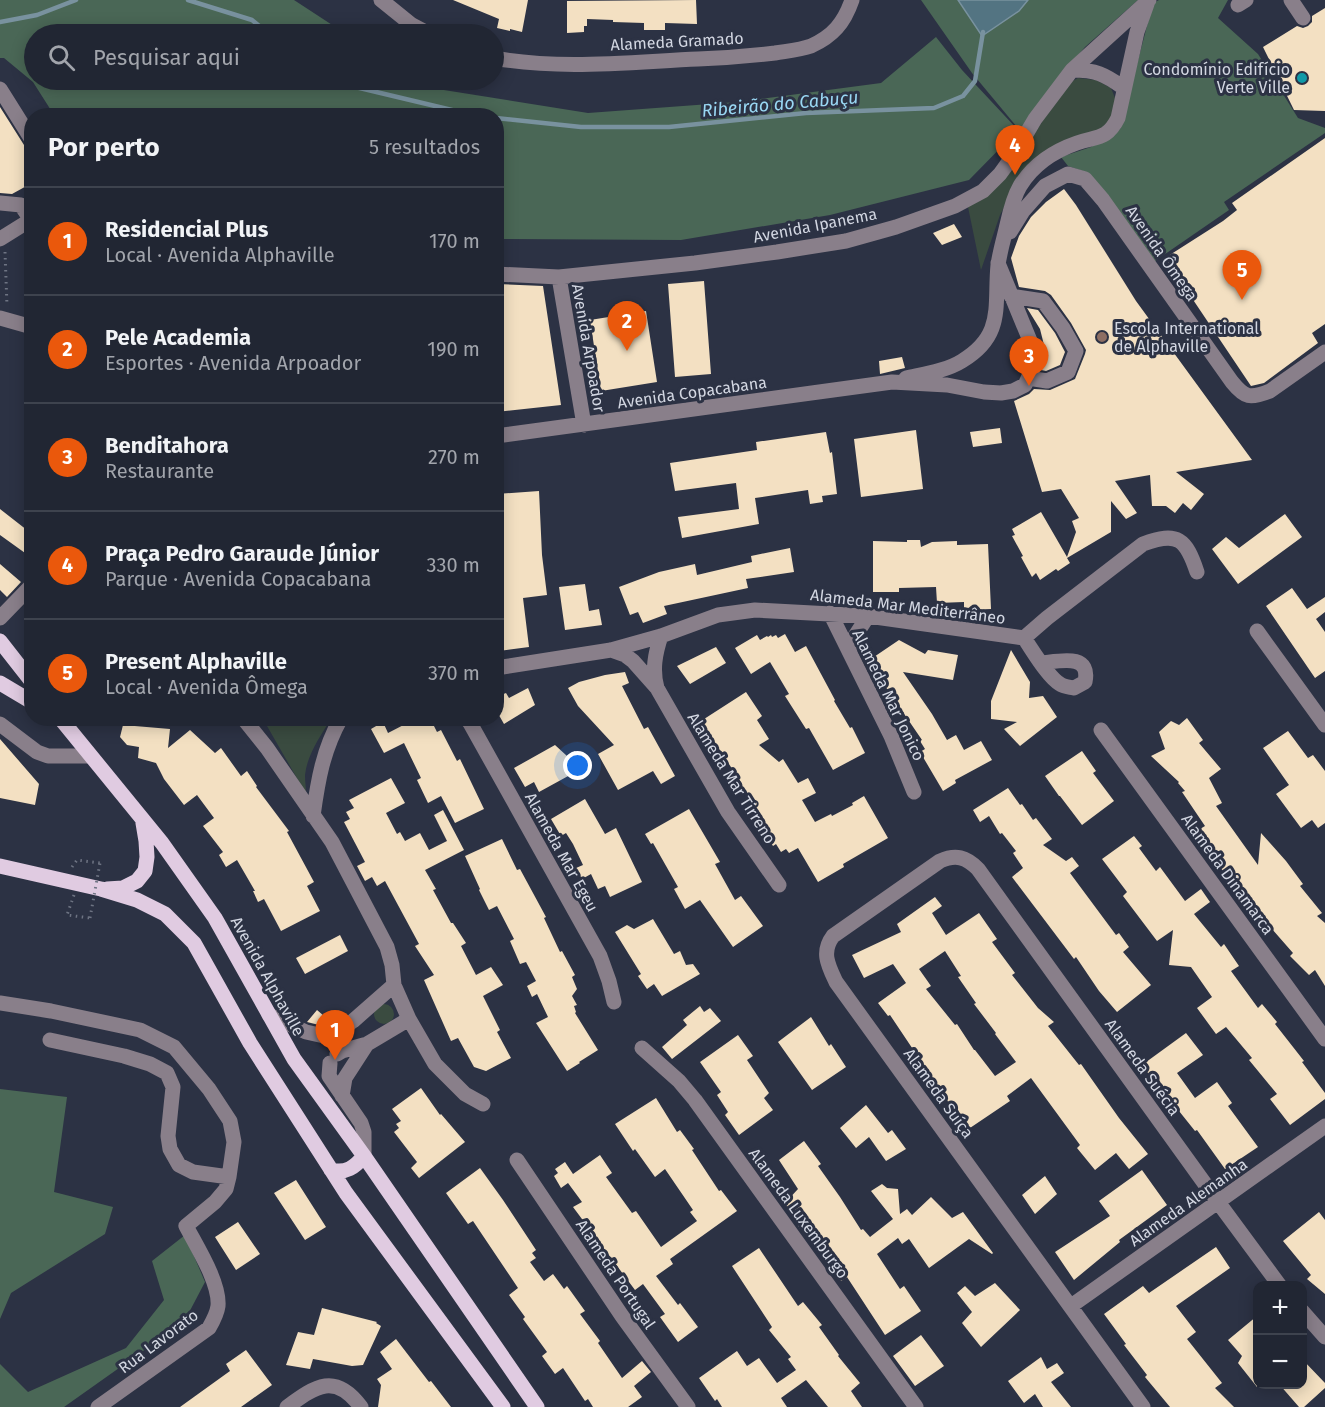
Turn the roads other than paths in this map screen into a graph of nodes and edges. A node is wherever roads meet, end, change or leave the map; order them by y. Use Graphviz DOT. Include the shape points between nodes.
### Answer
graph roads {
  1 [pos="381,0"];
  2 [pos="1148,0"];
  3 [pos="1291,0"];
  4 [pos="849,6"];
  5 [pos="1303,18"];
  6 [pos="411,24"];
  7 [pos="504,60"];
  8 [pos="1072,70"];
  9 [pos="1124,88"];
  10 [pos="0,89"];
  11 [pos="24,127"];
  12 [pos="0,203"];
  13 [pos="24,210"];
  14 [pos="24,224"];
  15 [pos="0,239"];
  16 [pos="1002,245"];
  17 [pos="998,263"];
  18 [pos="504,274"];
  19 [pos="559,277"];
  20 [pos="1011,296"];
  21 [pos="3,312"];
  22 [pos="24,323"];
  23 [pos="1325,352"];
  24 [pos="1028,378"];
  25 [pos="892,382"];
  26 [pos="584,425"];
  27 [pos="504,435"];
  28 [pos="1197,572"];
  29 [pos="24,593"];
  30 [pos="830,614"];
  31 [pos="868,616"];
  32 [pos="0,618"];
  33 [pos="1257,631"];
  34 [pos="661,636"];
  35 [pos="1024,638"];
  36 [pos="0,641"];
  37 [pos="611,650"];
  38 [pos="849,651"];
  39 [pos="1042,663"];
  40 [pos="504,667"];
  41 [pos="24,672"];
  42 [pos="0,683"];
  43 [pos="657,688"];
  44 [pos="24,697"];
  45 [pos="0,724"];
  46 [pos="1325,725"];
  47 [pos="64,726"];
  48 [pos="249,726"];
  49 [pos="337,726"];
  50 [pos="471,726"];
  51 [pos="1101,730"];
  52 [pos="90,756"];
  53 [pos="915,792"];
  54 [pos="314,816"];
  55 [pos="142,820"];
  56 [pos="0,866"];
  57 [pos="978,869"];
  58 [pos="0,874"];
  59 [pos="40,875"];
  60 [pos="779,885"];
  61 [pos="101,889"];
  62 [pos="394,985"];
  63 [pos="614,1002"];
  64 [pos="0,1003"];
  65 [pos="269,1015"];
  66 [pos="359,1016"];
  67 [pos="409,1019"];
  68 [pos="1325,1039"];
  69 [pos="50,1040"];
  70 [pos="370,1042"];
  71 [pos="642,1048"];
  72 [pos="342,1096"];
  73 [pos="483,1104"];
  74 [pos="1325,1126"];
  75 [pos="364,1156"];
  76 [pos="517,1160"];
  77 [pos="331,1170"];
  78 [pos="229,1177"];
  79 [pos="1218,1202"];
  80 [pos="1276,1281"];
  81 [pos="1071,1306"];
  82 [pos="1307,1317"];
  83 [pos="1325,1337"];
  84 [pos="98,1407"];
  85 [pos="287,1407"];
  86 [pos="361,1407"];
  87 [pos="503,1407"];
  88 [pos="537,1407"];
  89 [pos="688,1407"];
  90 [pos="916,1407"];
  91 [pos="1143,1407"];
  1 -- 6 [label="street"];
  2 -- 8 [label="street, Avenida Ipanema"];
  2 -- 9 [label="street, Avenida Copacabana"];
  3 -- 5 [label="street"];
  4 -- 7 [label="street, Alameda Gramado" via="834,32 808,47 785,52 573,64"];
  8 -- 9 [label="street" via="1090,70"];
  8 -- 19 [label="street, Avenida Ipanema" via="1035,118 1000,174 983,191 955,206 846,241 695,263"];
  9 -- 16 [label="street, Avenida Copacabana" via="1118,118 1108,132 1053,154 1035,167 1021,185"];
  10 -- 11 [label="street"];
  12 -- 13 [label="street" via="21,206"];
  14 -- 15 [label="street"];
  16 -- 17 [label="street, Avenida Copacabana"];
  16 -- 23 [label="street, Avenida Ômega" via="1023,211 1045,186 1068,174 1086,179 1241,393 1250,396 1269,391"];
  17 -- 20 [label="street"];
  17 -- 25 [label="street, Avenida Copacabana" via="996,314 990,333 979,348 943,369"];
  18 -- 19 [label="street, Avenida Ipanema"];
  19 -- 26 [label="street, Avenida Arpoador"];
  20 -- 24 [label="street" via="1031,343 1033,360"];
  20 -- 24 [label="street" via="1043,301 1076,351 1068,372 1047,381"];
  21 -- 22 [label="street"];
  24 -- 25 [label="street, Avenida Copacabana" via="1013,391 1001,393"];
  25 -- 26 [label="street, Avenida Copacabana"];
  26 -- 27 [label="street, Avenida Copacabana"];
  28 -- 35 [label="street, Alameda Mar Mediterrâneo" via="1184,544 1172,538 1143,544"];
  29 -- 32 [label="street"];
  30 -- 31 [label="street, Alameda Mar Mediterrâneo"];
  30 -- 34 [label="street, Alameda Mar Mediterrâneo" via="746,611 718,615"];
  30 -- 38 [label="street, Alameda Mar Jonico"];
  31 -- 35 [label="street, Alameda Mar Mediterrâneo"];
  31 -- 38 [label="street"];
  33 -- 46 [label="street"];
  34 -- 37 [label="street, Alameda Mar Mediterrâneo"];
  34 -- 43 [label="street, Alameda Mar Tirreno" via="654,669"];
  35 -- 39 [label="street"];
  36 -- 41 [label="main road"];
  37 -- 40 [label="street, Alameda Mar Mediterrâneo"];
  37 -- 43 [label="street, Alameda Mar Tirreno" via="633,661"];
  38 -- 53 [label="street, Alameda Mar Jonico"];
  42 -- 44 [label="main road"];
  43 -- 60 [label="street, Alameda Mar Tirreno" via="728,812"];
  45 -- 52 [label="street" via="48,756"];
  47 -- 52 [label="main road, Avenida Alphaville"];
  48 -- 54 [label="street"];
  49 -- 54 [label="street" via="318,778"];
  50 -- 63 [label="street, Alameda Mar Egeu" via="600,956"];
  51 -- 68 [label="street, Alameda Dinamarca"];
  52 -- 55 [label="main road, Avenida Alphaville"];
  54 -- 62 [label="street" via="332,842 387,947"];
  55 -- 61 [label="main road" via="145,871 137,881 123,888"];
  55 -- 65 [label="main road, Avenida Alphaville" via="215,918"];
  56 -- 59 [label="main road"];
  57 -- 79 [label="street, Alameda Suécia"];
  57 -- 81 [label="street, Alameda Suíça" via="958,857 940,861 833,936 826,952 829,967 836,982"];
  58 -- 59 [label="main road"];
  59 -- 61 [label="main road"];
  61 -- 77 [label="main road" via="165,914 194,943 250,1043"];
  62 -- 66 [label="street"];
  62 -- 67 [label="street"];
  64 -- 78 [label="street, Rua Lavorato" via="140,1030 174,1047 230,1121 234,1142"];
  65 -- 66 [label="street" via="324,1036 339,1032"];
  65 -- 75 [label="main road, Avenida Alphaville" via="294,1059"];
  66 -- 70 [label="street"];
  67 -- 70 [label="street"];
  67 -- 73 [label="street" via="435,1064 465,1094"];
  69 -- 78 [label="street" via="124,1056 167,1073 173,1087 170,1149 180,1165 193,1172"];
  70 -- 72 [label="street" via="345,1078"];
  70 -- 72 [label="street" via="342,1051 334,1059 329,1076"];
  71 -- 90 [label="street, Alameda Luxemburgo" via="695,1100"];
  72 -- 75 [label="street" via="361,1123"];
  74 -- 79 [label="street, Alameda Alemanha"];
  75 -- 77 [label="main road" via="345,1171"];
  75 -- 88 [label="main road, Avenida Alphaville"];
  76 -- 89 [label="street, Alameda Portugal"];
  77 -- 87 [label="main road"];
  78 -- 84 [label="street, Rua Lavorato" via="226,1189 215,1202 186,1226 217,1291 218,1305 209,1328"];
  79 -- 80 [label="street, Alameda Suécia"];
  79 -- 81 [label="street, Alameda Alemanha"];
  81 -- 91 [label="street, Alameda Suíça"];
  82 -- 83 [label="street"];
  85 -- 86 [label="street" via="321,1386 333,1385"];
}
